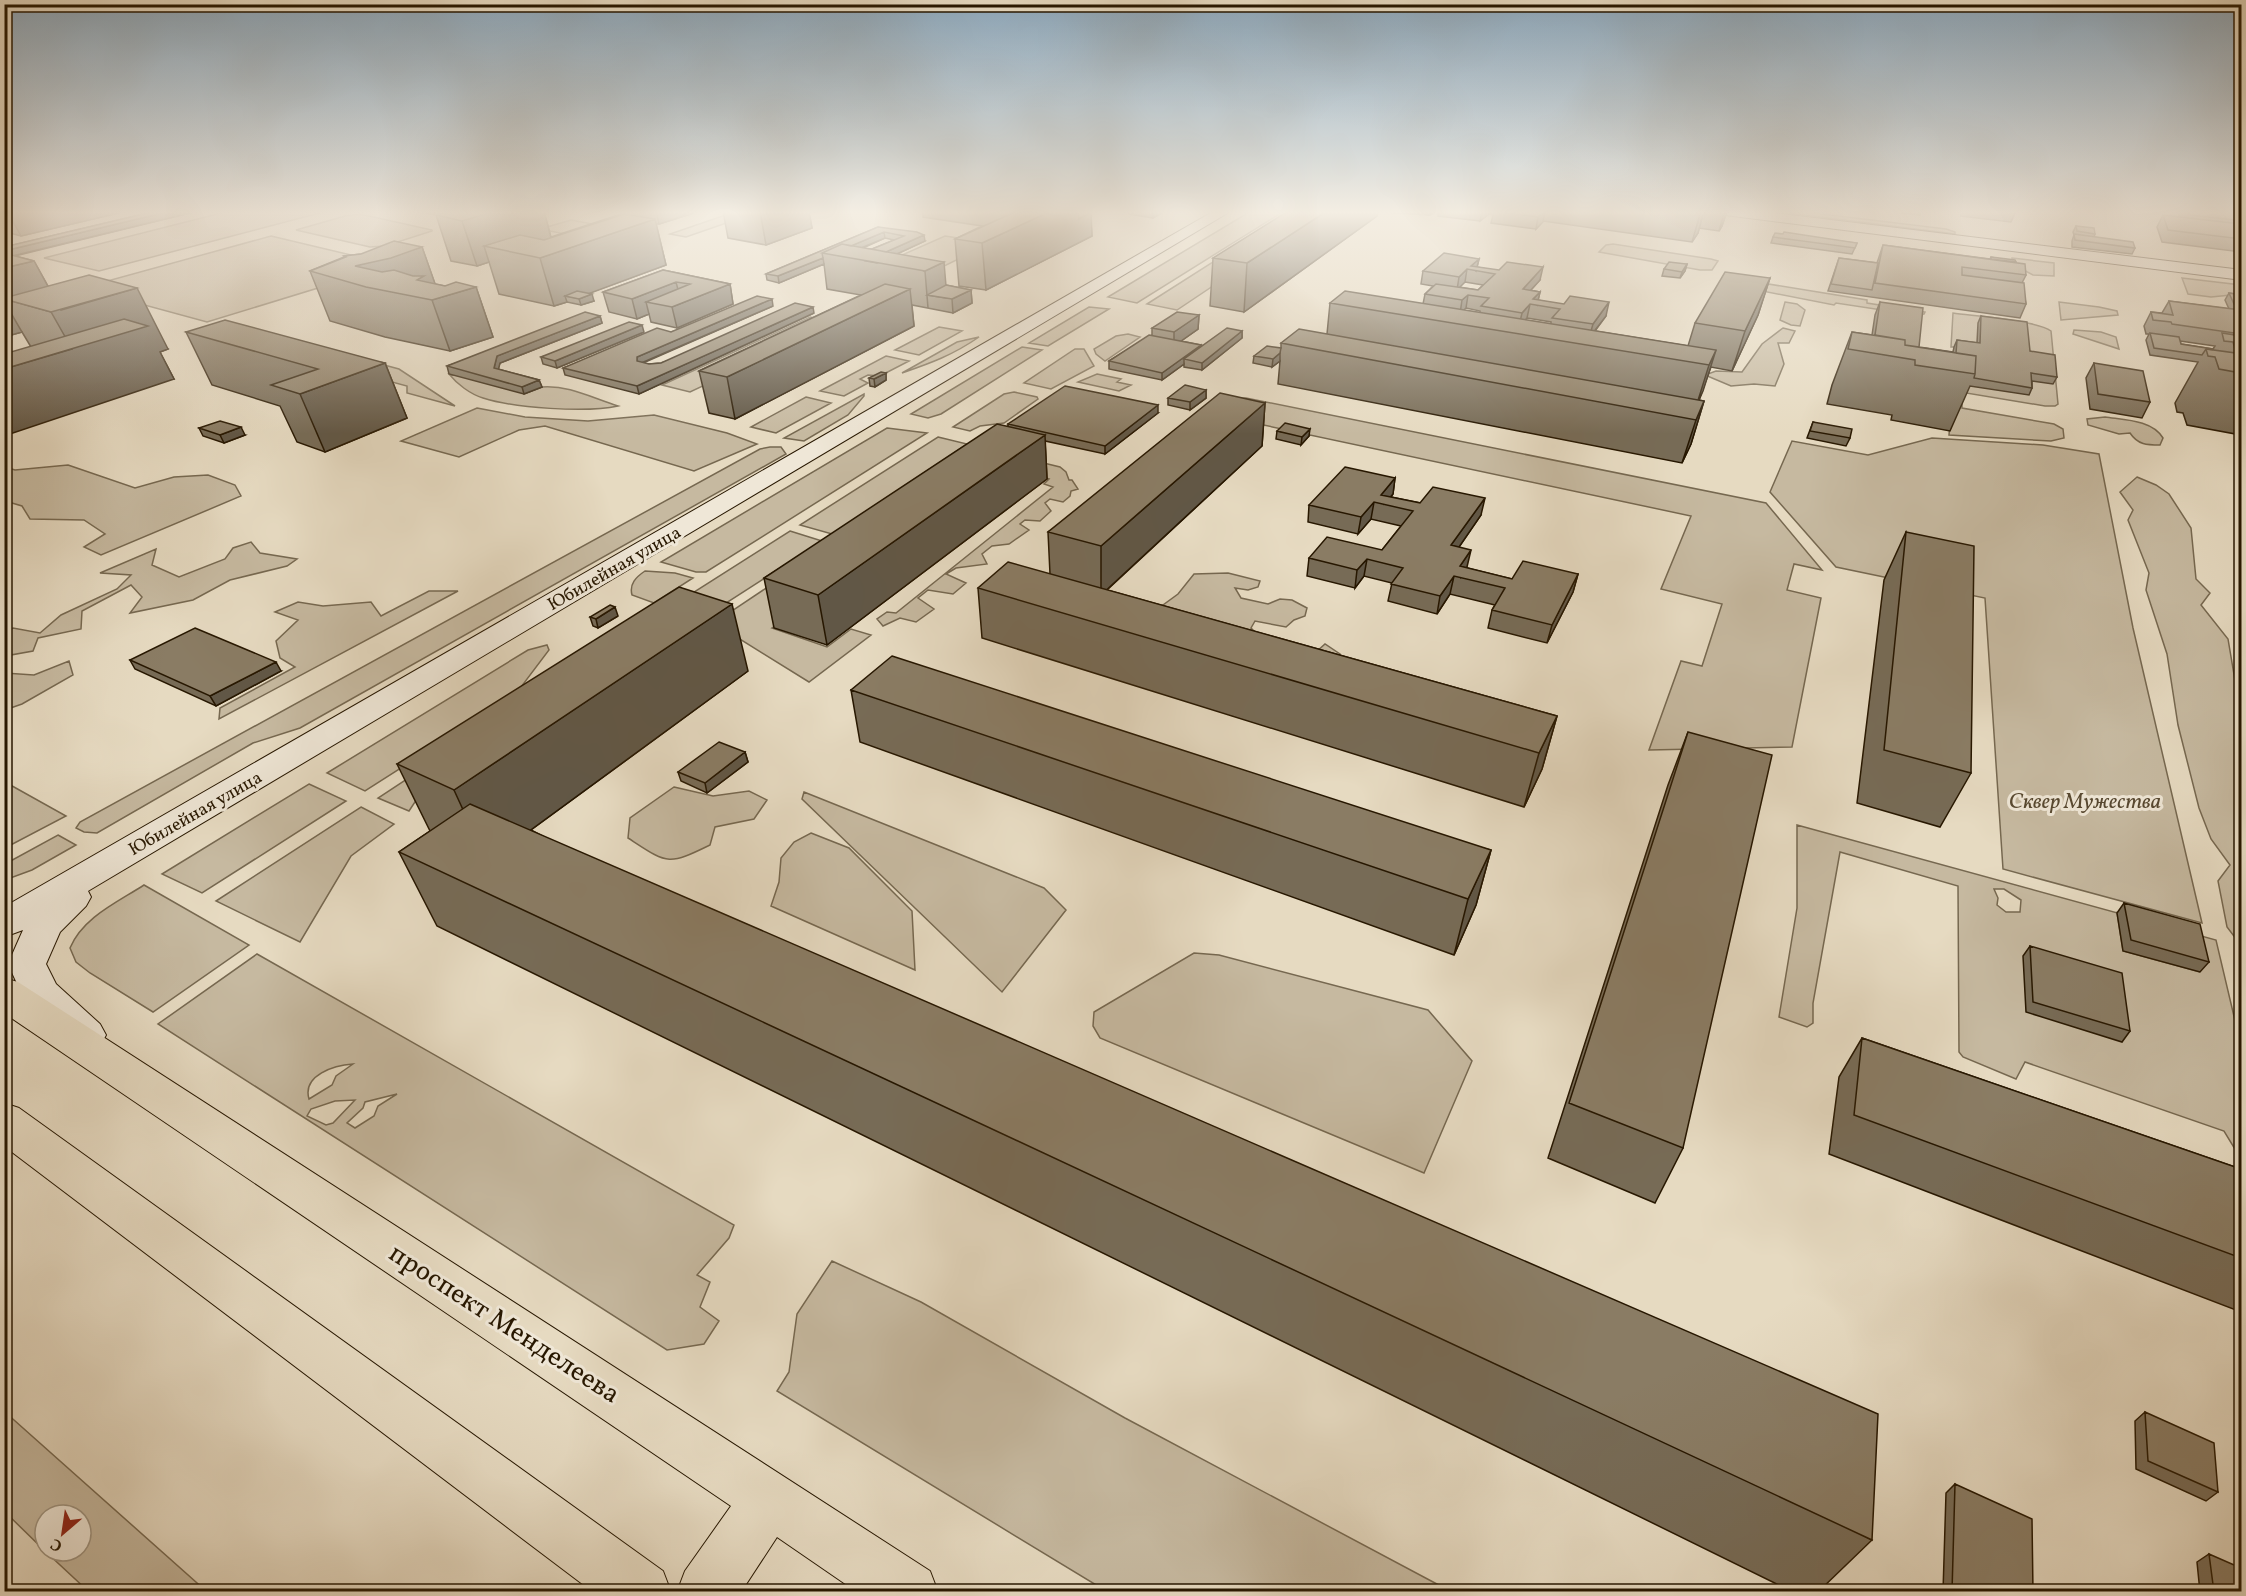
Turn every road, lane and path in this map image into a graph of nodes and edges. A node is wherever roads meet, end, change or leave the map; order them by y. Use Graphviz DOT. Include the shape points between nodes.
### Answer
graph roads {
  1 [pos="1097,285"];
  2 [pos="169,828"];
  3 [pos="4,903"];
  4 [pos="4,924"];
  5 [pos="11,1001"];
  6 [pos="117,1067"];
  7 [pos="4,1121"];
  8 [pos="770,1499"];
  9 [pos="642,1592"];
  10 [pos="706,1592"];
  11 [pos="909,1592"];
  1 -- 2 [label="main road, Юбилейная улица"];
  2 -- 3 [label="main road" via="49,887"];
  2 -- 4 [label="main road, Юбилейная улица"];
  2 -- 6 [label="main road" via="72,898 44,925 27,964 41,994"];
  5 -- 6 [label="main road, проспект Менделеева"];
  6 -- 8 [label="main road, проспект Менделеева"];
  7 -- 9 [label="main road"];
  8 -- 10 [label="main road"];
  8 -- 11 [label="main road, проспект Менделеева"];
}
